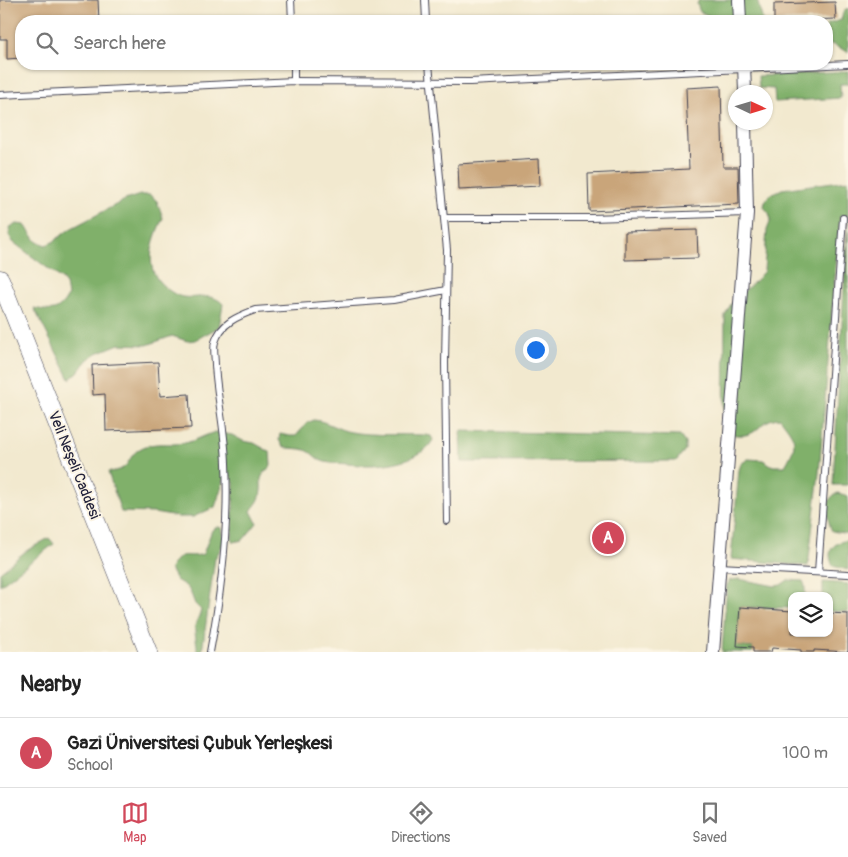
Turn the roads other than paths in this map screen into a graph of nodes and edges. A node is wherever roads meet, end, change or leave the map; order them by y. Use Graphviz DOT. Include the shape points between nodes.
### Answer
graph roads {
  1 [pos="291,0"];
  2 [pos="425,0"];
  3 [pos="739,0"];
  4 [pos="292,15"];
  5 [pos="426,15"];
  6 [pos="740,15"];
  7 [pos="833,64"];
  8 [pos="848,64"];
  9 [pos="294,70"];
  10 [pos="429,70"];
  11 [pos="691,70"];
  12 [pos="744,70"];
  13 [pos="294,81"];
  14 [pos="430,82"];
  15 [pos="745,85"];
  16 [pos="0,94"];
  17 [pos="746,130"];
  18 [pos="747,213"];
  19 [pos="444,218"];
  20 [pos="843,218"];
  21 [pos="0,279"];
  22 [pos="446,290"];
  23 [pos="446,521"];
  24 [pos="720,567"];
  25 [pos="818,572"];
  26 [pos="848,574"];
  27 [pos="148,652"];
  28 [pos="210,652"];
  29 [pos="714,652"];
  1 -- 4 [label="lane"];
  2 -- 5 [label="lane"];
  3 -- 6 [label="street"];
  7 -- 8 [label="lane"];
  9 -- 13 [label="lane"];
  10 -- 14 [label="lane"];
  11 -- 14 [label="lane" via="585,78"];
  12 -- 15 [label="street"];
  13 -- 14 [label="lane"];
  13 -- 16 [label="lane"];
  14 -- 19 [label="lane"];
  17 -- 18 [label="street"];
  18 -- 19 [label="lane"];
  18 -- 24 [label="street"];
  19 -- 22 [label="lane"];
  20 -- 25 [label="lane"];
  21 -- 27 [label="street, Veli Neşeli Caddesi"];
  22 -- 23 [label="lane"];
  22 -- 28 [label="lane" via="394,300 255,310 224,326 215,342 215,357 226,460 227,531 219,606"];
  24 -- 25 [label="lane"];
  24 -- 29 [label="street"];
  25 -- 26 [label="lane"];
}
